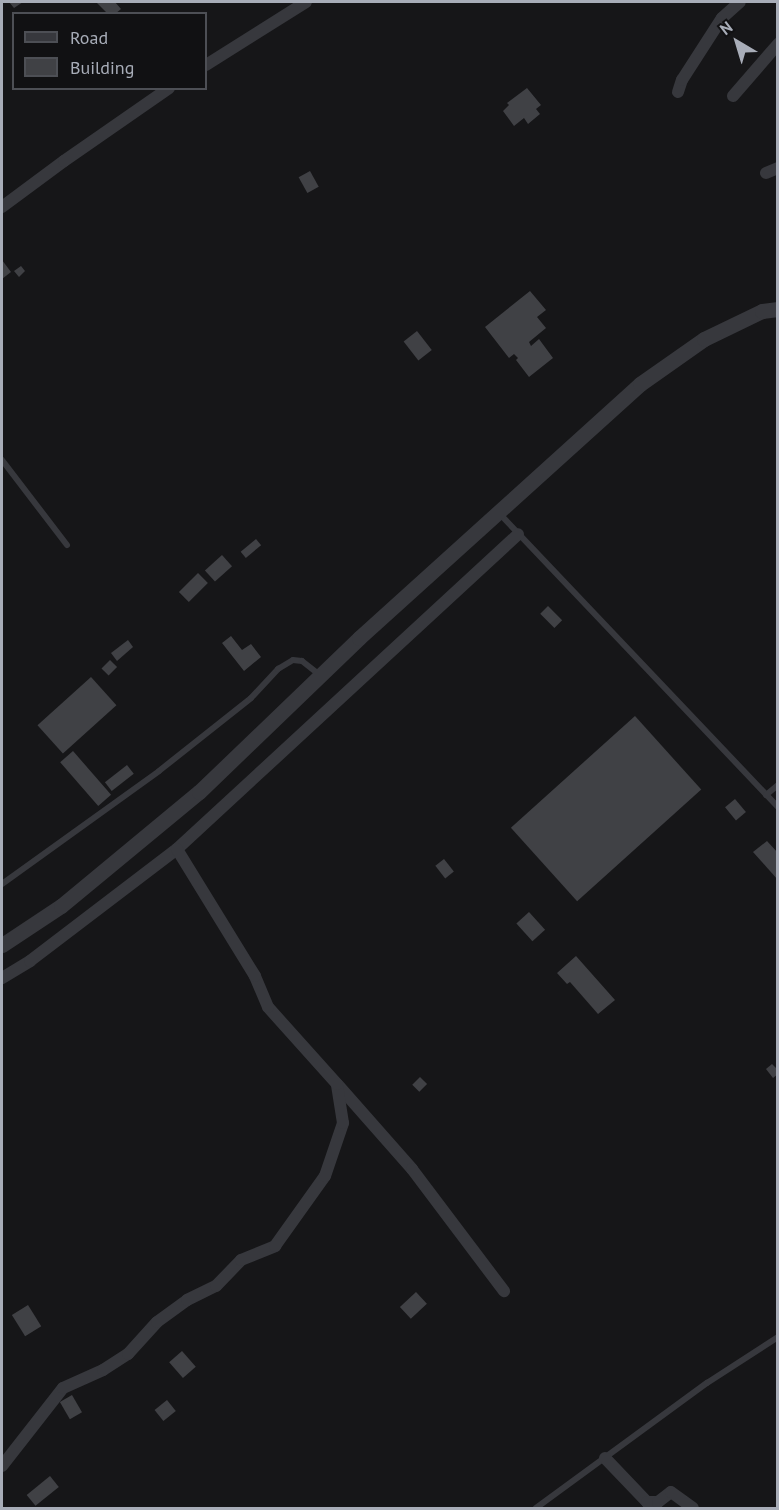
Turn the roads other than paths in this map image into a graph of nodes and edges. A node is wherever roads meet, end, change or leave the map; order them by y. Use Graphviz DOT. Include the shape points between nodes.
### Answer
graph roads {
  1 [pos="306,2"];
  2 [pos="740,2"];
  3 [pos="777,44"];
  4 [pos="207,64"];
  5 [pos="166,90"];
  6 [pos="678,92"];
  7 [pos="733,96"];
  8 [pos="2,207"];
  9 [pos="777,309"];
  10 [pos="2,460"];
  11 [pos="497,511"];
  12 [pos="519,534"];
  13 [pos="68,545"];
  14 [pos="321,676"];
  15 [pos="777,785"];
  16 [pos="766,795"];
  17 [pos="777,807"];
  18 [pos="177,849"];
  19 [pos="2,884"];
  20 [pos="2,945"];
  21 [pos="2,978"];
  22 [pos="337,1084"];
  23 [pos="504,1291"];
  24 [pos="777,1336"];
  25 [pos="605,1458"];
  26 [pos="2,1466"];
  27 [pos="536,1509"];
  28 [pos="693,1509"];
  1 -- 4 [label="street"];
  2 -- 6 [label="street" via="722,18"];
  3 -- 7 [label="street"];
  5 -- 8 [label="street"];
  9 -- 11 [label="street" via="762,311 704,339 640,384"];
  10 -- 13 [label="lane"];
  11 -- 12 [label="lane"];
  11 -- 14 [label="street"];
  12 -- 16 [label="lane"];
  12 -- 18 [label="street"];
  14 -- 19 [label="lane" via="302,661 292,660 278,669 251,698 159,771"];
  14 -- 20 [label="street" via="199,792 61,906"];
  15 -- 16 [label="lane"];
  16 -- 17 [label="lane"];
  18 -- 21 [label="street" via="30,962"];
  18 -- 22 [label="street" via="255,976 268,1007"];
  22 -- 23 [label="street" via="412,1169"];
  22 -- 26 [label="street" via="343,1123 325,1176 275,1246 241,1260 216,1286 187,1300 157,1322 128,1354 63,1388"];
  24 -- 25 [label="lane"];
  25 -- 27 [label="lane"];
  25 -- 28 [label="street" via="646,1502 658,1502 671,1492"];
}
